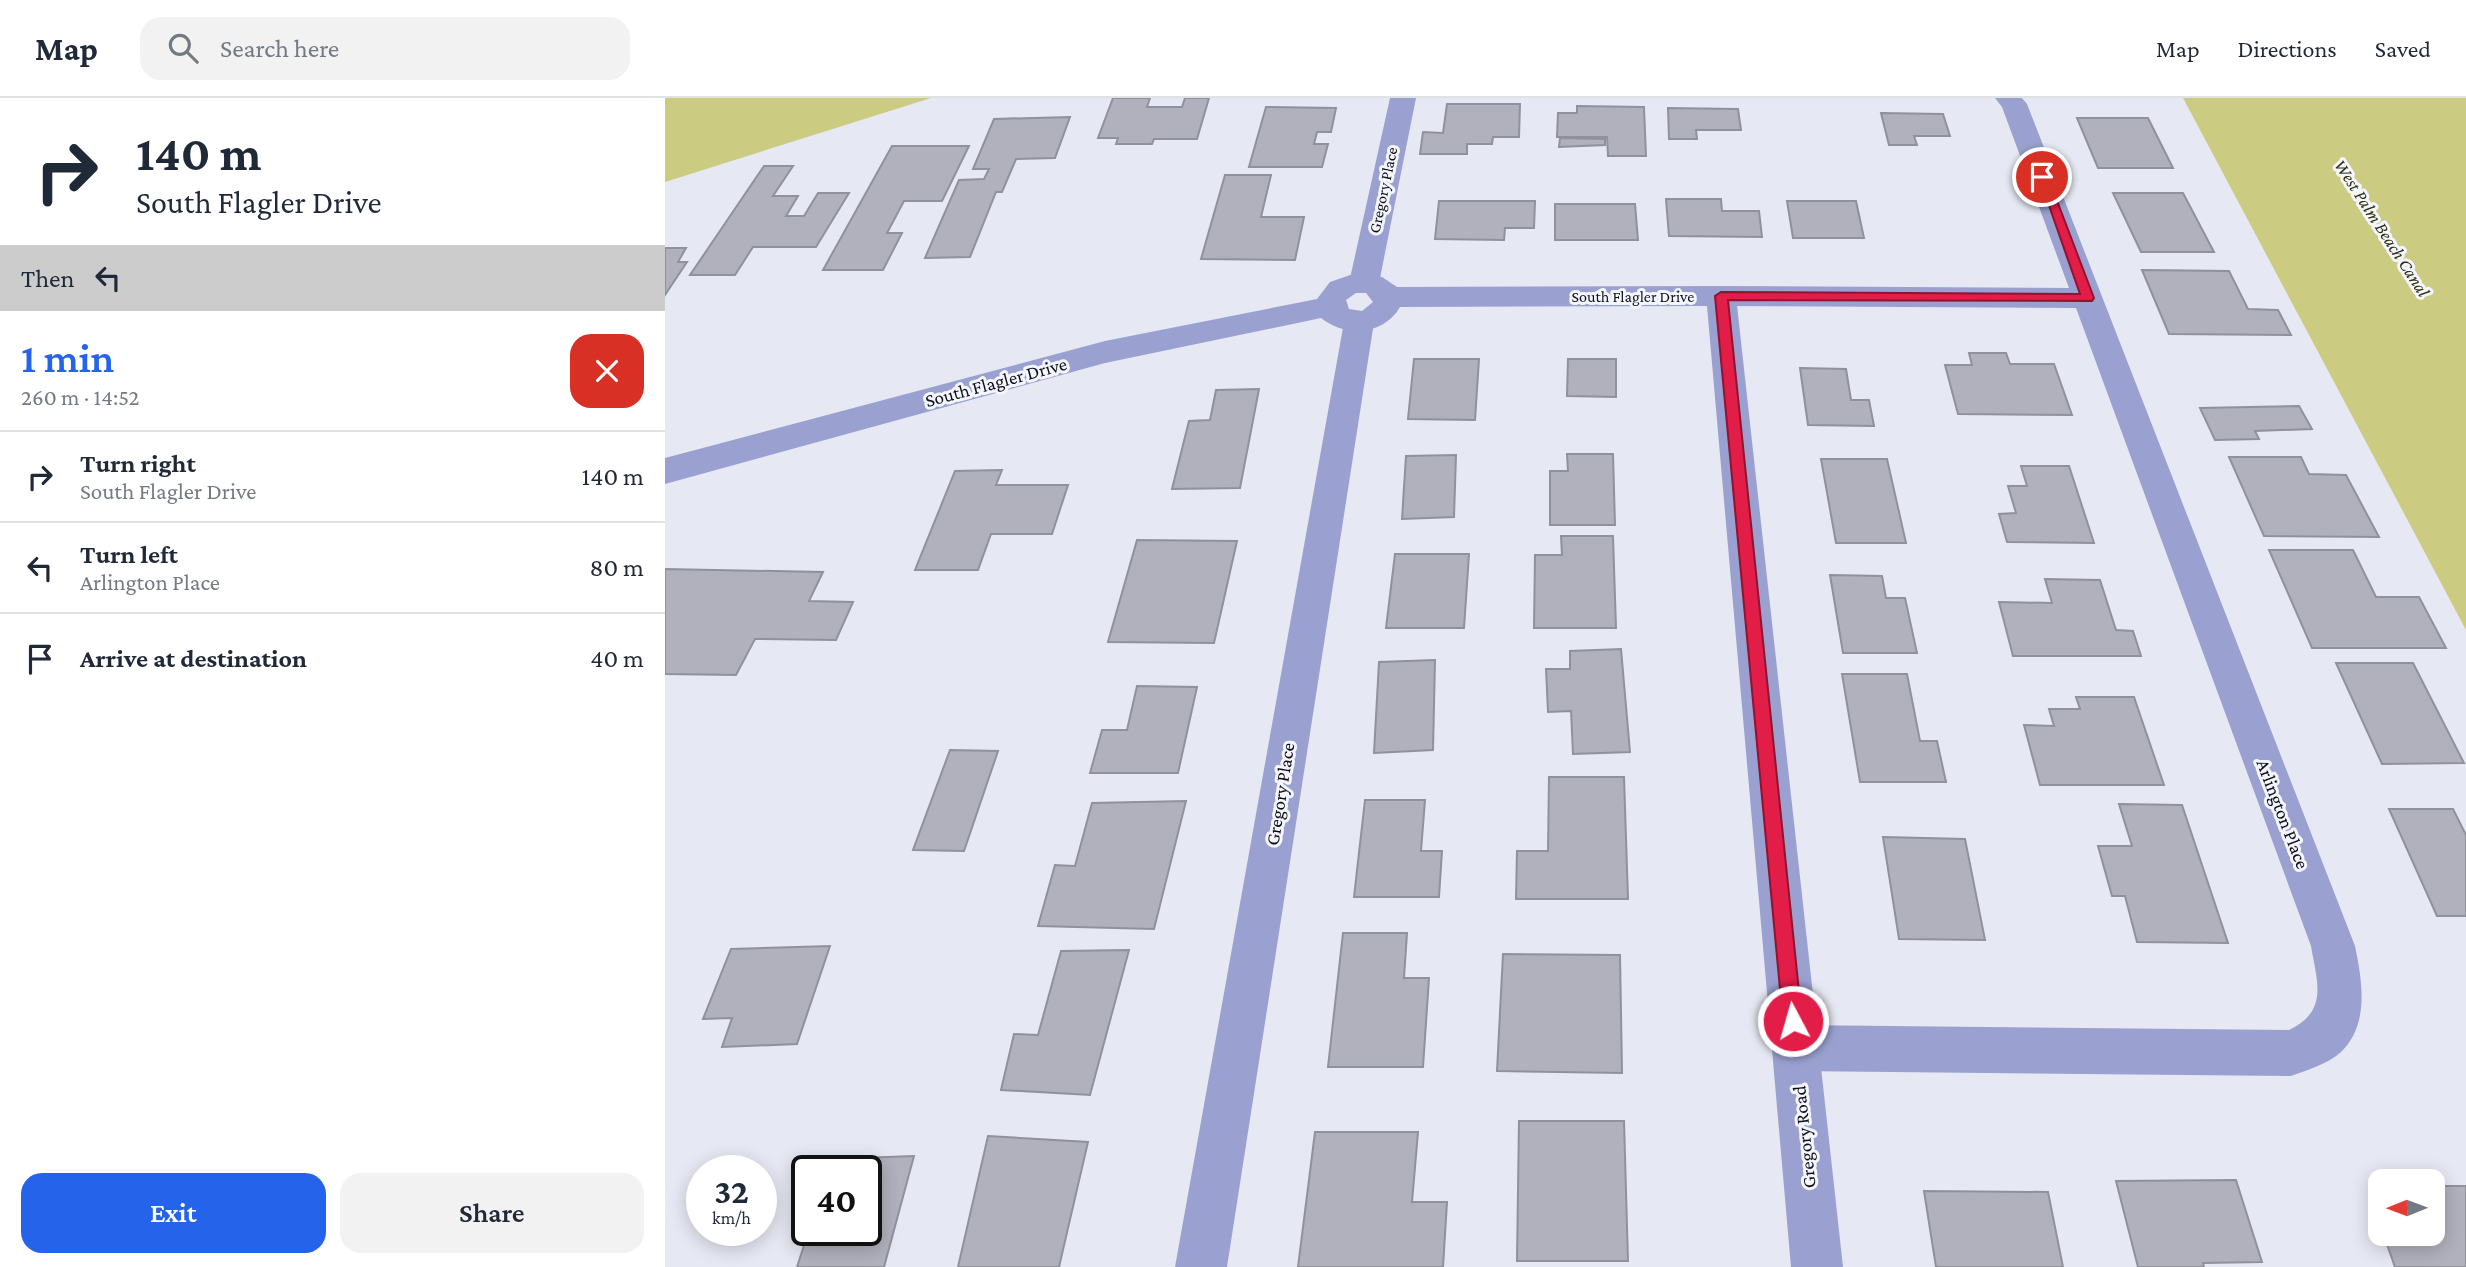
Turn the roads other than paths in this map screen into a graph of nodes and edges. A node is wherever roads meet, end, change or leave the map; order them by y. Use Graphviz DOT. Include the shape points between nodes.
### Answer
graph roads {
  1 [pos="1403,98"];
  2 [pos="2008,98"];
  3 [pos="1721,296"];
  4 [pos="2088,298"];
  5 [pos="1360,302"];
  6 [pos="665,471"];
  7 [pos="1795,1048"];
  8 [pos="1201,1267"];
  9 [pos="1817,1267"];
  1 -- 5 [label="street, Gregory Place"];
  2 -- 4 [label="street, Arlington Place"];
  3 -- 4 [label="street, South Flagler Drive"];
  3 -- 5 [label="street, South Flagler Drive"];
  3 -- 7 [label="street, Gregory Road"];
  4 -- 7 [label="street, Arlington Place" via="2333,946 2342,993 2336,1015 2326,1034 2291,1053"];
  5 -- 6 [label="street, South Flagler Drive" via="1105,352"];
  5 -- 8 [label="street, Gregory Place"];
  7 -- 9 [label="street, Gregory Road"];
}
